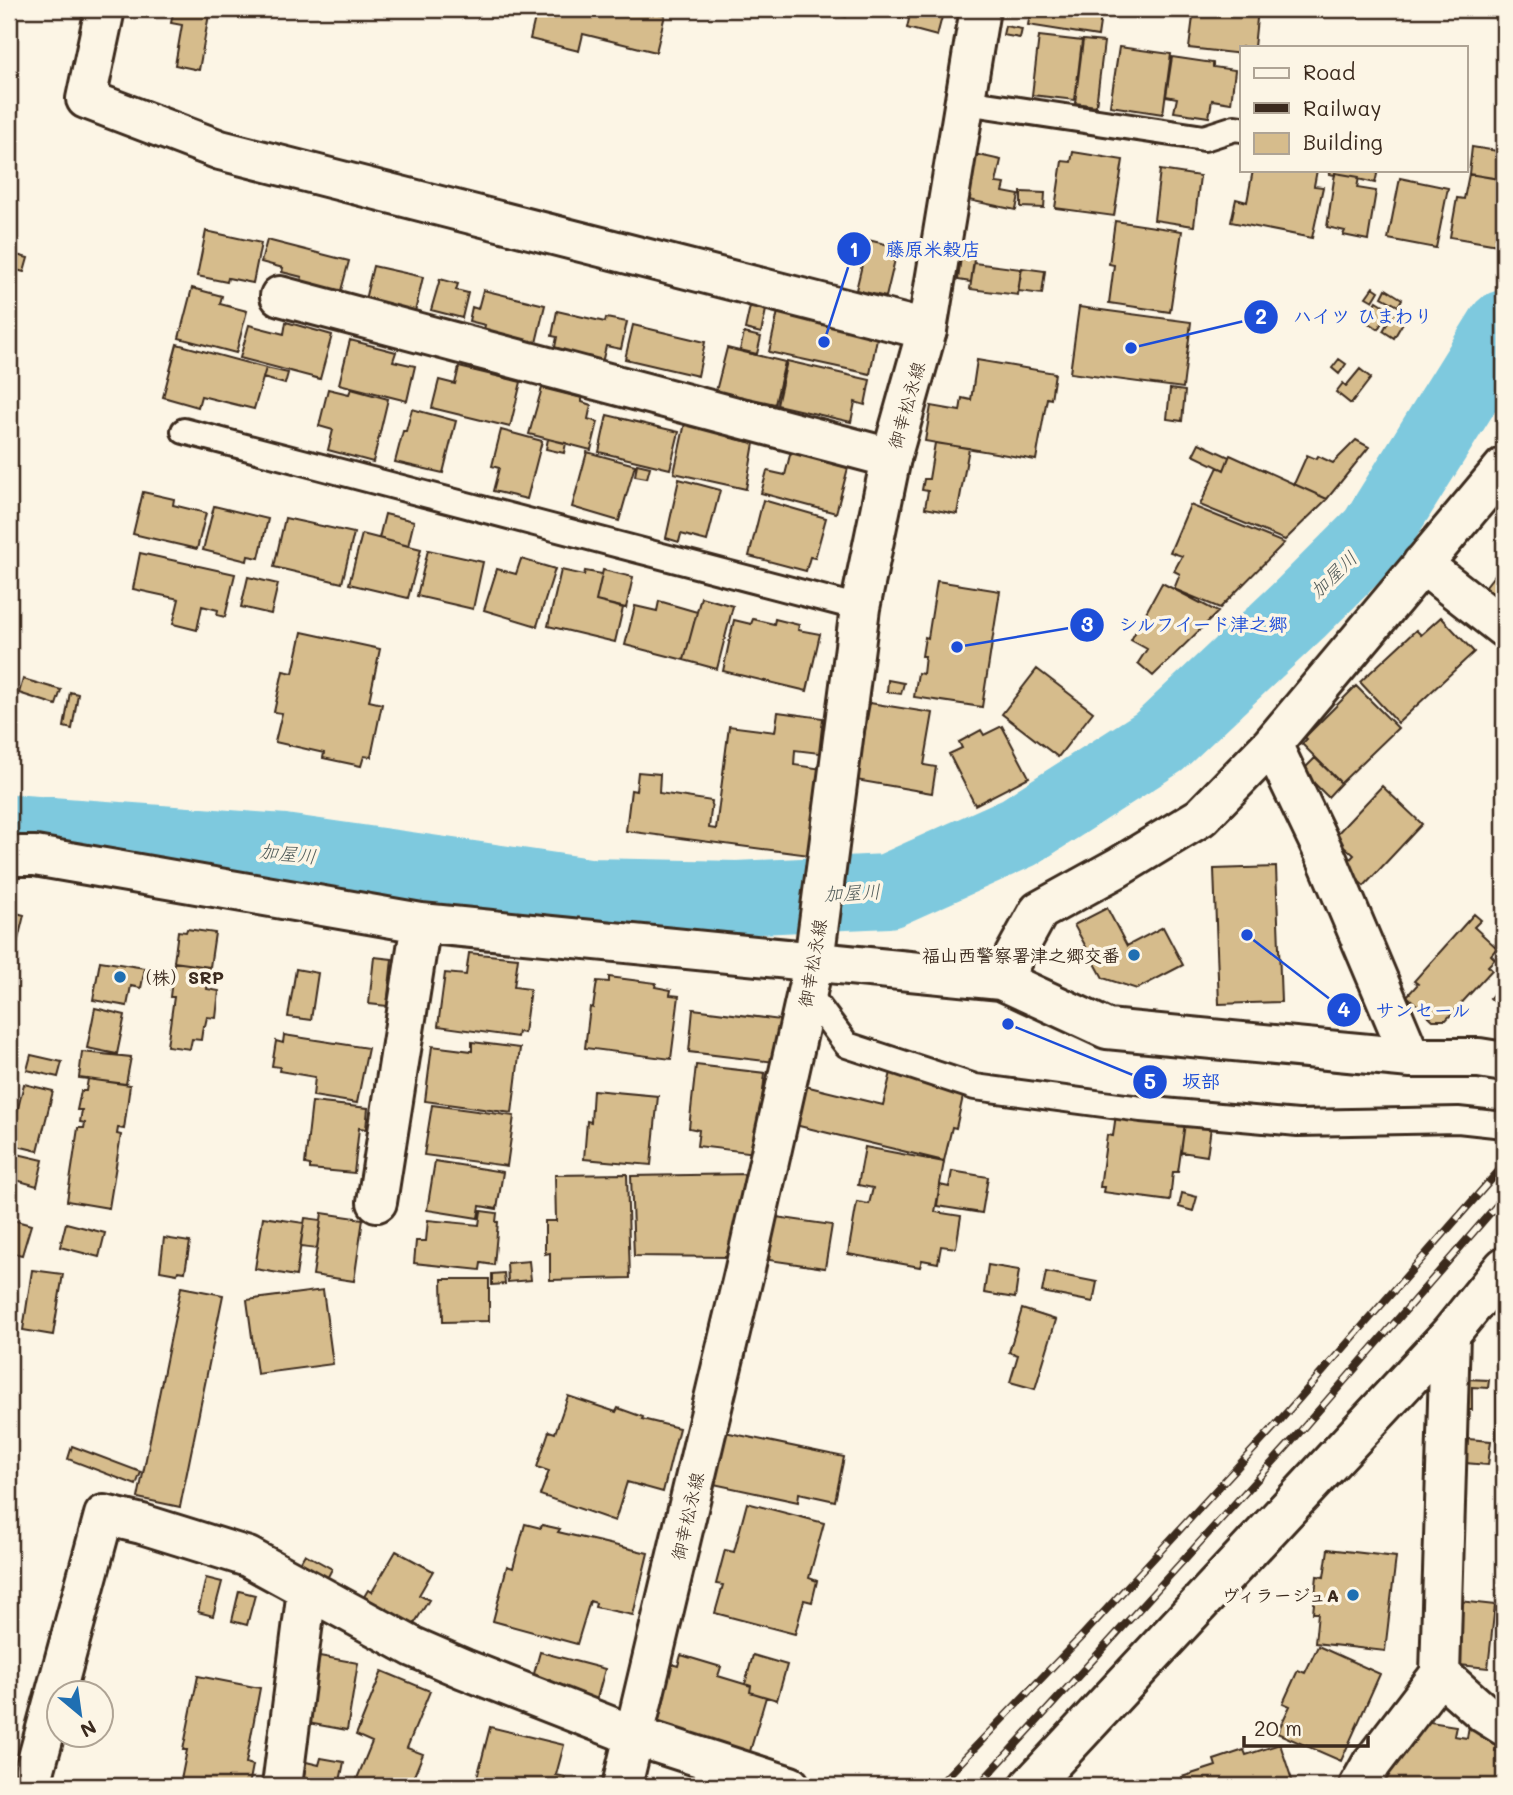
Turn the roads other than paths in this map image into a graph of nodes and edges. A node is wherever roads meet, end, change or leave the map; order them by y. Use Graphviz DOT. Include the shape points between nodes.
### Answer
graph roads {
  1 [pos="105,9"];
  2 [pos="980,9"];
  3 [pos="965,102"];
  4 [pos="1240,129"];
  5 [pos="280,296"];
  6 [pos="927,330"];
  7 [pos="184,431"];
  8 [pos="891,458"];
  9 [pos="1504,467"];
  10 [pos="1422,564"];
  11 [pos="860,608"];
  12 [pos="1504,628"];
  13 [pos="1272,744"];
  14 [pos="9,856"];
  15 [pos="421,923"];
  16 [pos="814,960"];
  17 [pos="1001,980"];
  18 [pos="1411,1058"];
  19 [pos="1504,1062"];
  20 [pos="1504,1125"];
  21 [pos="377,1202"];
  22 [pos="1504,1267"];
  23 [pos="1450,1334"];
  24 [pos="307,1590"];
  25 [pos="1440,1674"];
  26 [pos="1504,1726"];
  27 [pos="635,1736"];
  28 [pos="35,1769"];
  29 [pos="282,1786"];
  30 [pos="622,1786"];
  31 [pos="790,1786"];
  32 [pos="1030,1786"];
  33 [pos="1359,1786"];
  1 -- 6 [label="street" via="86,99 220,150"];
  2 -- 3 [label="street, 御幸松永線"];
  3 -- 4 [label="lane" via="1204,138"];
  3 -- 6 [label="street, 御幸松永線"];
  5 -- 8 [label="street"];
  6 -- 8 [label="street, 御幸松永線"];
  7 -- 11 [label="lane"];
  8 -- 11 [label="street, 御幸松永線"];
  9 -- 10 [label="street"];
  10 -- 12 [label="street"];
  10 -- 13 [label="street"];
  11 -- 16 [label="street, 御幸松永線"];
  13 -- 17 [label="street" via="1201,817 1040,911"];
  13 -- 18 [label="street" via="1327,859"];
  14 -- 15 [label="street" via="35,856"];
  15 -- 16 [label="street"];
  15 -- 21 [label="street"];
  16 -- 17 [label="street"];
  16 -- 20 [label="lane" via="847,1045 975,1087 1298,1124 1458,1120"];
  16 -- 27 [label="street, 御幸松永線"];
  17 -- 18 [label="street" via="1107,1029"];
  18 -- 19 [label="street"];
  22 -- 23 [label="street"];
  23 -- 25 [label="street"];
  23 -- 32 [label="street"];
  24 -- 27 [label="street" via="413,1647"];
  24 -- 28 [label="street" via="248,1557 104,1515"];
  24 -- 29 [label="street"];
  25 -- 26 [label="street"];
  25 -- 33 [label="street" via="1371,1763"];
  27 -- 30 [label="street, 御幸松永線"];
  27 -- 31 [label="street"];
}
